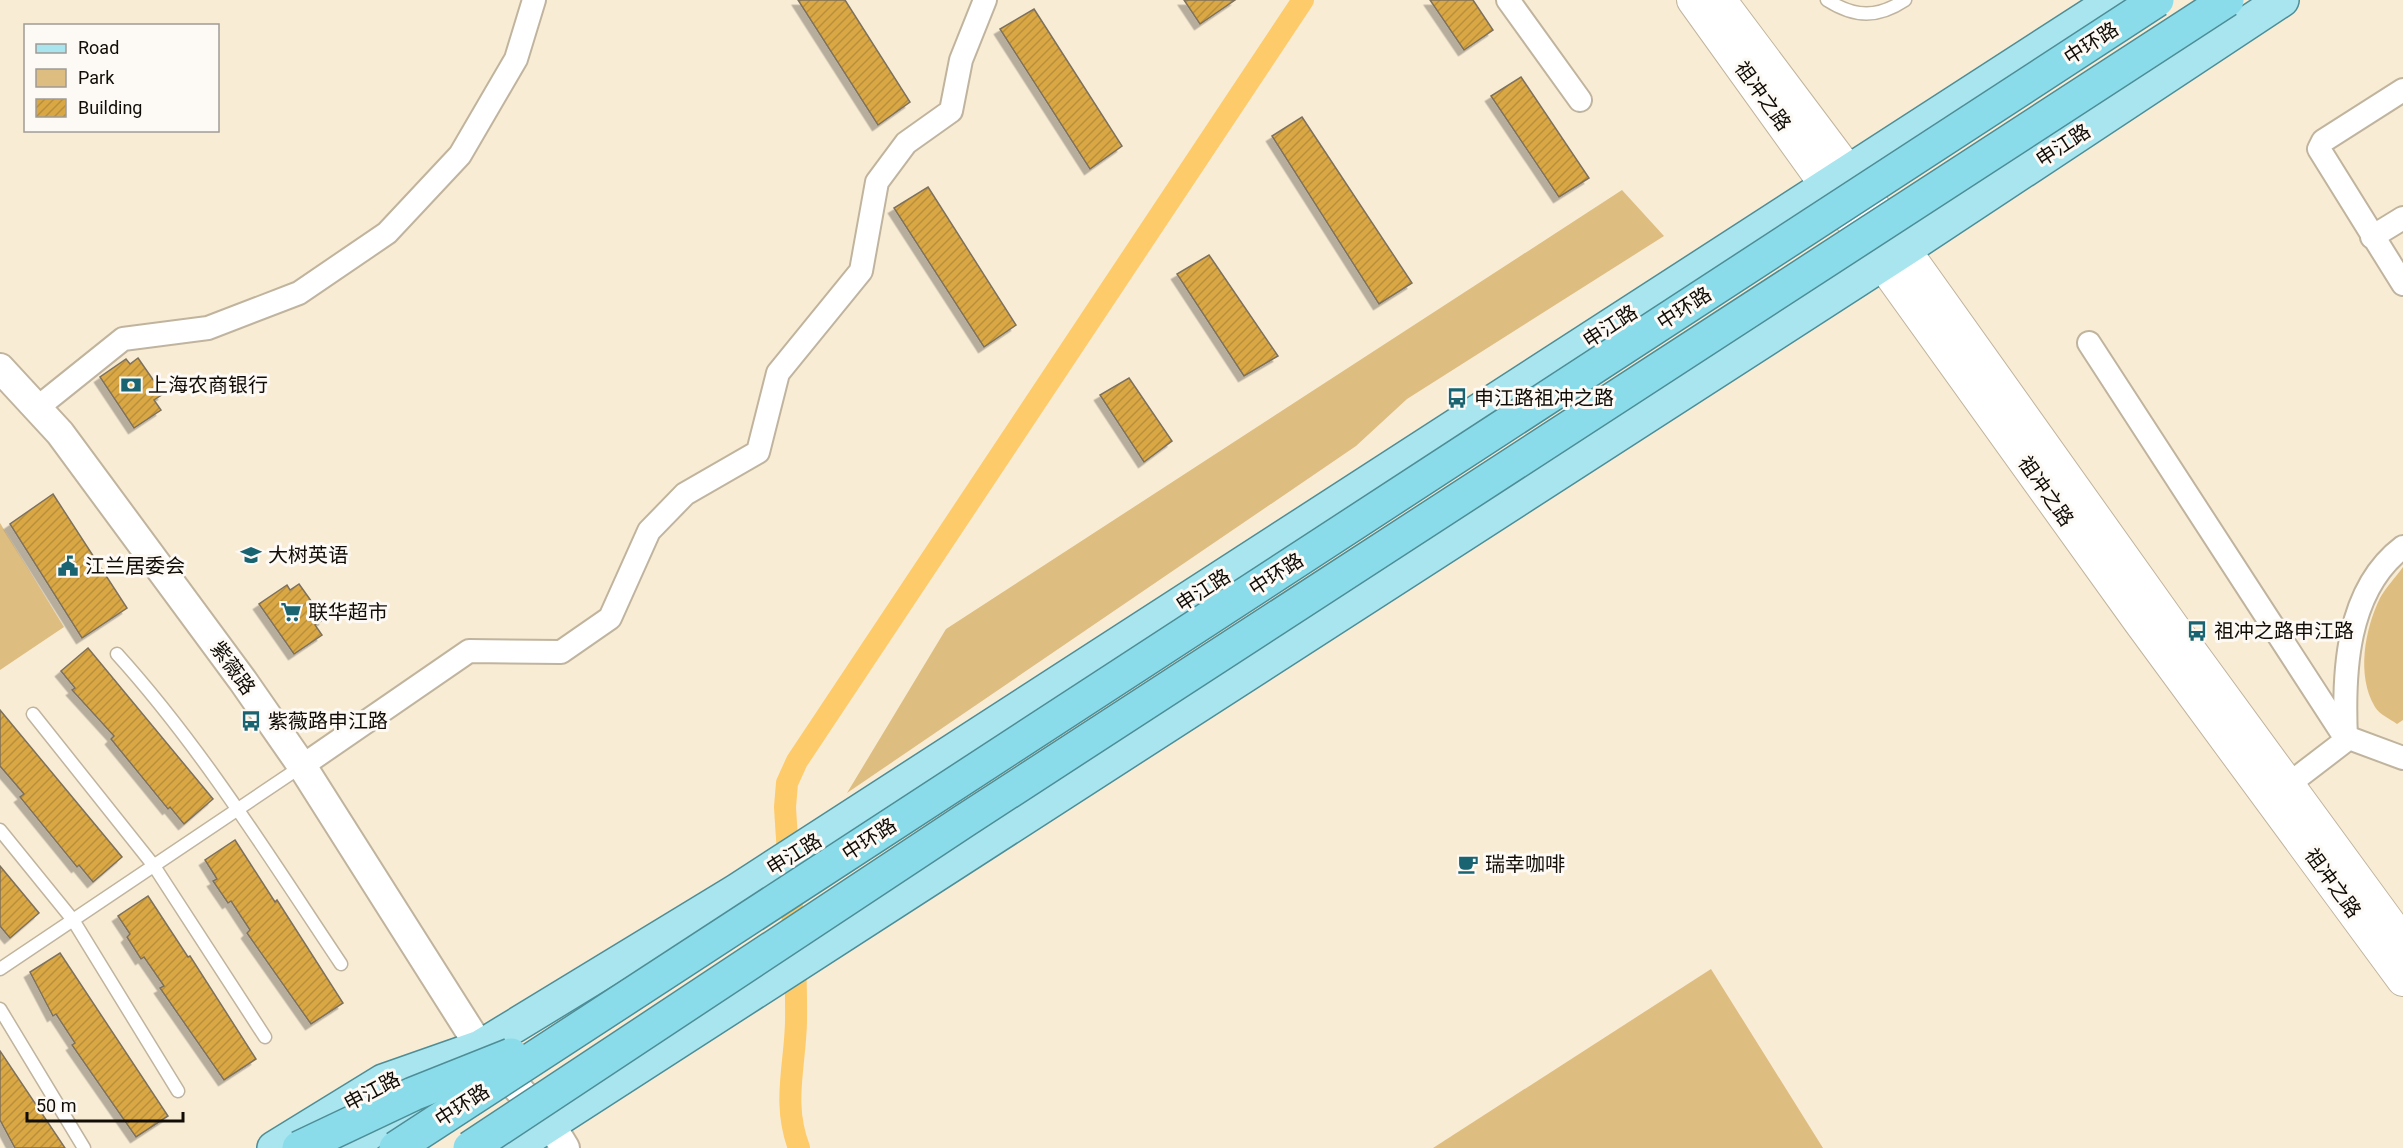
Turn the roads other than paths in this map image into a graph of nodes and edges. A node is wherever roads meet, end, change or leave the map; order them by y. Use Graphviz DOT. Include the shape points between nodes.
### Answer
graph roads {
  1 [pos="534,0"];
  2 [pos="985,0"];
  3 [pos="1508,0"];
  4 [pos="1693,0"];
  5 [pos="1720,0"];
  6 [pos="1827,0"];
  7 [pos="1905,0"];
  8 [pos="2114,0"];
  9 [pos="2157,0"];
  10 [pos="2227,0"];
  11 [pos="2282,0"];
  12 [pos="2403,90"];
  13 [pos="1580,100"];
  14 [pos="1838,179"];
  15 [pos="2403,218"];
  16 [pos="2372,237"];
  17 [pos="1894,256"];
  18 [pos="2403,284"];
  19 [pos="2089,343"];
  20 [pos="0,368"];
  21 [pos="37,408"];
  22 [pos="2403,547"];
  23 [pos="117,654"];
  24 [pos="33,714"];
  25 [pos="2346,739"];
  26 [pos="2403,758"];
  27 [pos="302,766"];
  28 [pos="2289,784"];
  29 [pos="238,810"];
  30 [pos="0,830"];
  31 [pos="154,866"];
  32 [pos="73,920"];
  33 [pos="2403,942"];
  34 [pos="341,964"];
  35 [pos="0,969"];
  36 [pos="2403,980"];
  37 [pos="0,1009"];
  38 [pos="577,1029"];
  39 [pos="265,1037"];
  40 [pos="480,1047"];
  41 [pos="178,1091"];
  42 [pos="552,1140"];
  43 [pos="84,1148"];
  44 [pos="274,1148"];
  45 [pos="299,1148"];
  46 [pos="349,1148"];
  47 [pos="396,1148"];
  48 [pos="470,1148"];
  49 [pos="513,1148"];
  1 -- 21 [label="street" via="516,59 460,155 387,233 299,292 208,328 123,339"];
  2 -- 27 [label="street" via="961,60 951,111 906,143 877,182 861,271 778,373 758,452 685,494 649,531 610,618 561,652 469,651"];
  3 -- 13 [label="street"];
  4 -- 14 [label="main road, 祖冲之路"];
  5 -- 14 [label="main road, 祖冲之路"];
  6 -- 7 [label="lane" via="1860,15 1884,12"];
  8 -- 14 [label="main road, 申江路"];
  9 -- 38 [label="highway, 中环路, bridge"];
  10 -- 48 [label="highway, 中环路, bridge" via="955,827"];
  11 -- 17 [label="main road, 申江路"];
  12 -- 16 [label="street" via="2323,141 2319,148"];
  14 -- 17 [label="main road, 祖冲之路"];
  14 -- 40 [label="main road, 申江路" via="847,821"];
  15 -- 16 [label="street"];
  16 -- 18 [label="street"];
  17 -- 28 [label="main road, 祖冲之路"];
  17 -- 36 [label="main road, 祖冲之路" via="2139,621"];
  17 -- 42 [label="main road, 申江路" via="741,1000"];
  19 -- 25 [label="street"];
  20 -- 21 [label="street, 紫薇路"];
  21 -- 27 [label="street, 紫薇路" via="108,496"];
  22 -- 25 [label="street" via="2388,558 2374,579 2353,626 2344,702"];
  23 -- 29 [label="lane" via="151,692"];
  24 -- 31 [label="lane"];
  25 -- 26 [label="street"];
  25 -- 28 [label="street"];
  27 -- 29 [label="lane"];
  27 -- 40 [label="street, 紫薇路"];
  28 -- 33 [label="main road, 祖冲之路"];
  29 -- 31 [label="lane"];
  29 -- 34 [label="lane"];
  30 -- 32 [label="lane"];
  31 -- 32 [label="lane"];
  31 -- 39 [label="lane"];
  32 -- 35 [label="lane"];
  32 -- 41 [label="lane"];
  37 -- 43 [label="lane"];
  38 -- 45 [label="highway, bridge" via="413,1094"];
  38 -- 47 [label="highway, 中环路, bridge"];
  40 -- 42 [label="street, 紫薇路"];
  40 -- 44 [label="main road, 申江路" via="383,1082"];
  40 -- 46 [label="main road" via="384,1125"];
  42 -- 49 [label="main road, 申江路"];
}
